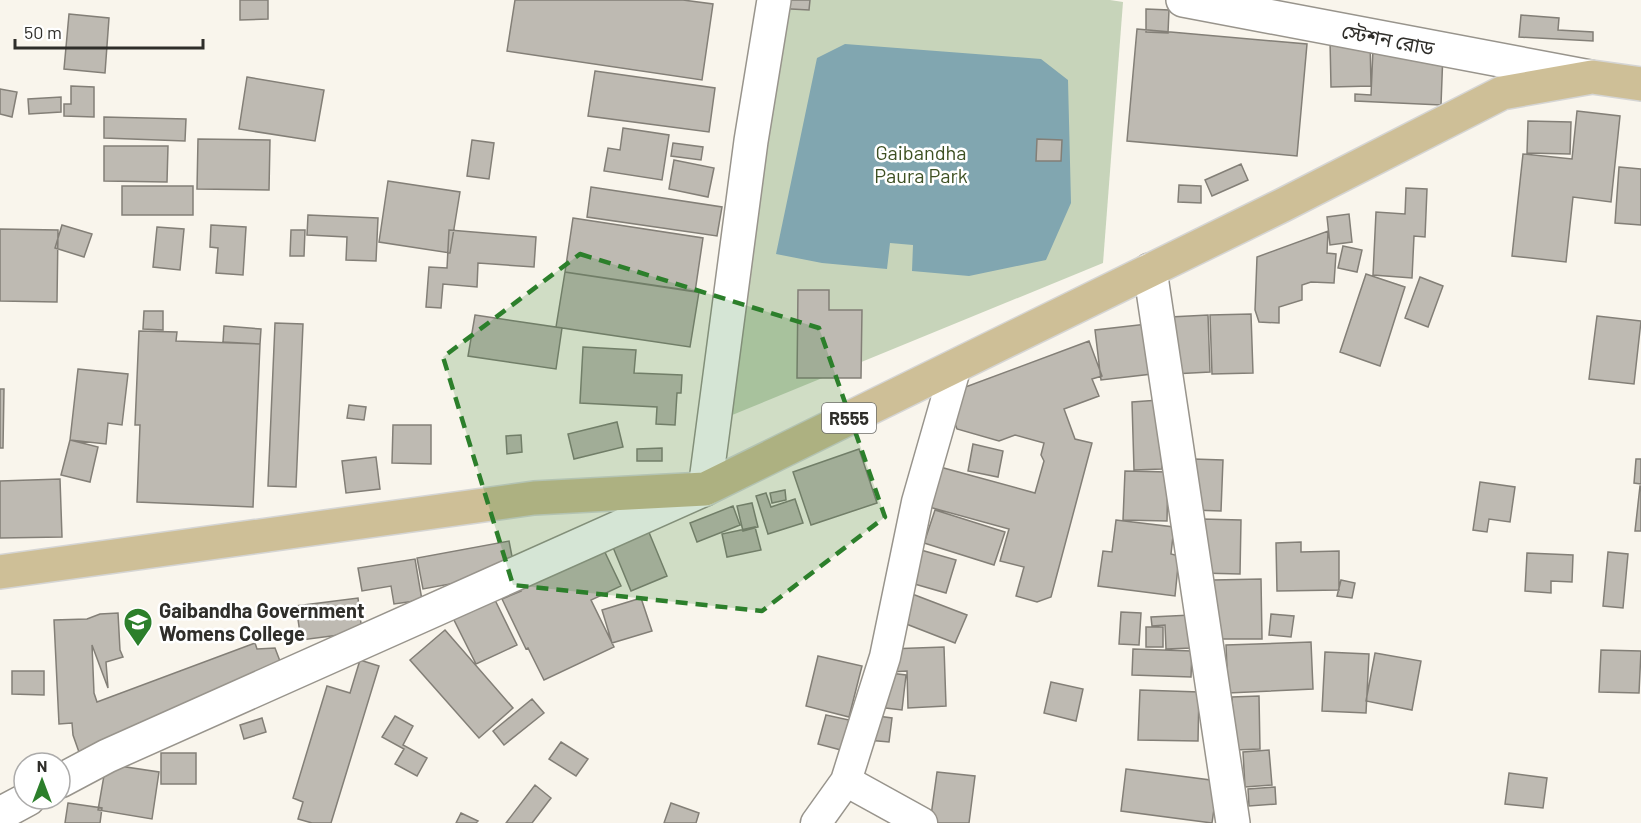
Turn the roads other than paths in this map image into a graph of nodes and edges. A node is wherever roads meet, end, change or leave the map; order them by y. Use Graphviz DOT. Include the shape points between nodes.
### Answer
graph roads {
  1 [pos="774,0"];
  2 [pos="1184,0"];
  3 [pos="1592,77"];
  4 [pos="1641,84"];
  5 [pos="1150,270"];
  6 [pos="956,366"];
  7 [pos="705,489"];
  8 [pos="0,572"];
  9 [pos="72,775"];
  10 [pos="846,782"];
  11 [pos="816,823"];
  12 [pos="922,823"];
  13 [pos="1233,823"];
  1 -- 7 [label="street" via="751,141"];
  2 -- 3 [label="street, স্টেশন রোড"];
  3 -- 4 [label="main road, R555"];
  3 -- 5 [label="main road, R555" via="1502,93"];
  5 -- 6 [label="main road, R555"];
  5 -- 13 [label="street"];
  6 -- 7 [label="main road, R555"];
  6 -- 10 [label="street" via="917,502 885,657"];
  7 -- 8 [label="main road, R555" via="534,498"];
  7 -- 9 [label="street"];
  10 -- 11 [label="street"];
  10 -- 12 [label="street"];
}
